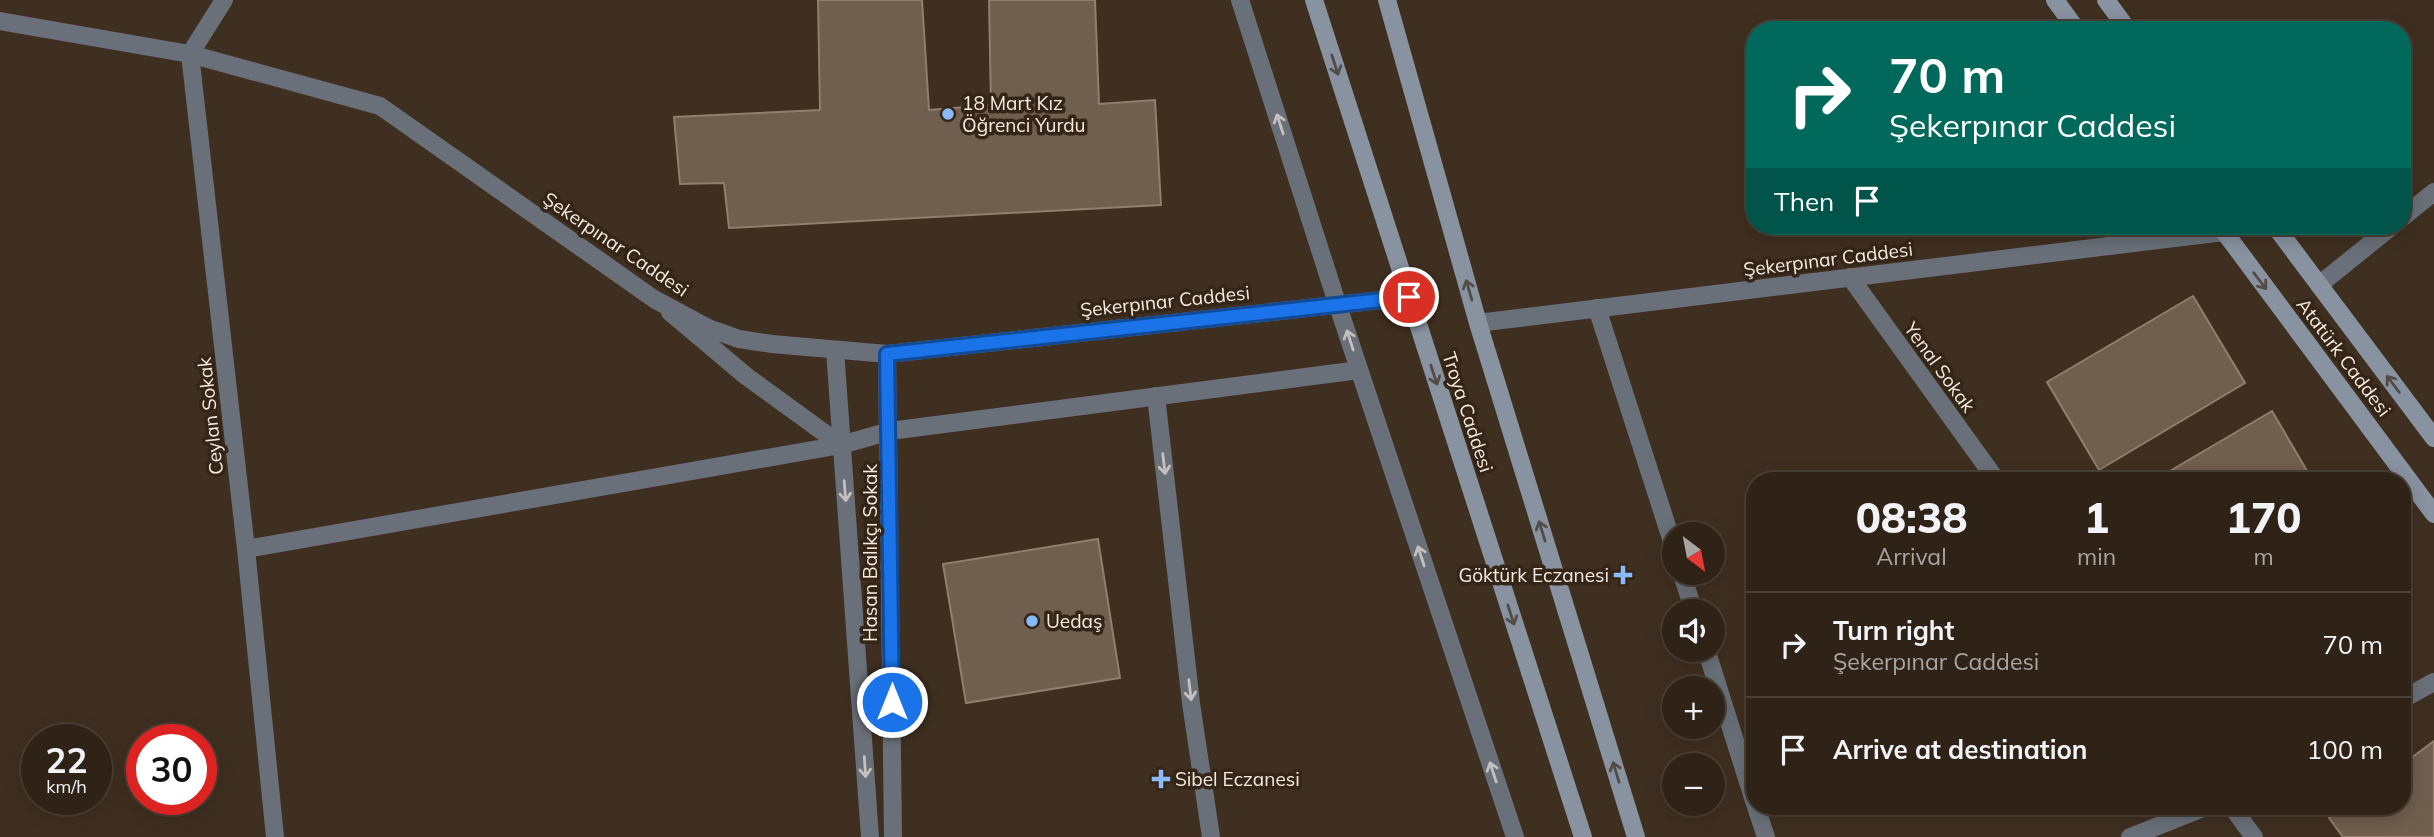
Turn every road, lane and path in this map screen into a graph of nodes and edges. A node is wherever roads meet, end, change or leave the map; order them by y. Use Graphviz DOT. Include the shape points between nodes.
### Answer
graph roads {
  1 [pos="224,0"];
  2 [pos="1240,0"];
  3 [pos="1314,0"];
  4 [pos="1387,0"];
  5 [pos="2055,0"];
  6 [pos="2106,0"];
  7 [pos="0,20"];
  8 [pos="2070,21"];
  9 [pos="2122,21"];
  10 [pos="190,54"];
  11 [pos="2434,192"];
  12 [pos="2411,211"];
  13 [pos="2176,235"];
  14 [pos="2226,235"];
  15 [pos="2282,235"];
  16 [pos="2381,235"];
  17 [pos="1850,277"];
  18 [pos="2319,285"];
  19 [pos="1409,297"];
  20 [pos="654,299"];
  21 [pos="1337,303"];
  22 [pos="1597,307"];
  23 [pos="1478,323"];
  24 [pos="835,350"];
  25 [pos="887,354"];
  26 [pos="1359,369"];
  27 [pos="1156,396"];
  28 [pos="890,431"];
  29 [pos="2434,438"];
  30 [pos="841,445"];
  31 [pos="1991,472"];
  32 [pos="2403,472"];
  33 [pos="2411,483"];
  34 [pos="2434,514"];
  35 [pos="1666,522"];
  36 [pos="246,549"];
  37 [pos="1710,662"];
  38 [pos="2434,682"];
  39 [pos="2411,695"];
  40 [pos="1746,775"];
  41 [pos="1759,815"];
  42 [pos="2186,815"];
  43 [pos="2238,815"];
  44 [pos="275,837"];
  45 [pos="870,837"];
  46 [pos="893,837"];
  47 [pos="1211,837"];
  48 [pos="1515,837"];
  49 [pos="1583,837"];
  50 [pos="1636,837"];
  51 [pos="1766,837"];
  52 [pos="2130,837"];
  53 [pos="2254,837"];
  1 -- 10 [label="street"];
  21 -- 2 [label="street, one-way"];
  3 -- 19 [label="main road, Troya Caddesi, one-way"];
  23 -- 4 [label="main road, Troya Caddesi, one-way"];
  5 -- 8 [label="main road"];
  6 -- 9 [label="main road"];
  7 -- 10 [label="street, Şekerpınar Caddesi"];
  10 -- 20 [label="street, Şekerpınar Caddesi" via="380,106"];
  10 -- 36 [label="street, Ceylan Sokak"];
  11 -- 12 [label="street"];
  13 -- 17 [label="street, Şekerpınar Caddesi"];
  14 -- 32 [label="main road, Atatürk Caddesi, one-way"];
  15 -- 18 [label="main road, Atatürk Caddesi"];
  16 -- 18 [label="street"];
  17 -- 22 [label="street, Şekerpınar Caddesi"];
  17 -- 31 [label="street, Yenal Sokak"];
  29 -- 18 [label="main road, Atatürk Caddesi, one-way"];
  19 -- 21 [label="street, Şekerpınar Caddesi"];
  19 -- 49 [label="main road, Troya Caddesi, one-way"];
  20 -- 24 [label="street, Şekerpınar Caddesi" via="738,339"];
  20 -- 30 [label="street" via="746,376"];
  21 -- 25 [label="street, Şekerpınar Caddesi"];
  26 -- 21 [label="street, one-way"];
  22 -- 23 [label="street, Şekerpınar Caddesi"];
  22 -- 35 [label="street"];
  50 -- 23 [label="main road, Troya Caddesi, one-way"];
  24 -- 25 [label="street, Şekerpınar Caddesi"];
  24 -- 30 [label="street"];
  25 -- 28 [label="street, Hasan Balıkçı Sokak"];
  26 -- 27 [label="street"];
  48 -- 26 [label="street, one-way"];
  27 -- 28 [label="street"];
  27 -- 47 [label="street, one-way"];
  28 -- 30 [label="street"];
  28 -- 46 [label="street, Hasan Balıkçı Sokak"];
  30 -- 36 [label="street"];
  30 -- 45 [label="street, one-way"];
  33 -- 34 [label="main road, Atatürk Caddesi, one-way"];
  36 -- 44 [label="street, Ceylan Sokak"];
  37 -- 40 [label="street"];
  38 -- 39 [label="street"];
  41 -- 51 [label="street"];
  42 -- 52 [label="street"];
  43 -- 53 [label="street"];
}
